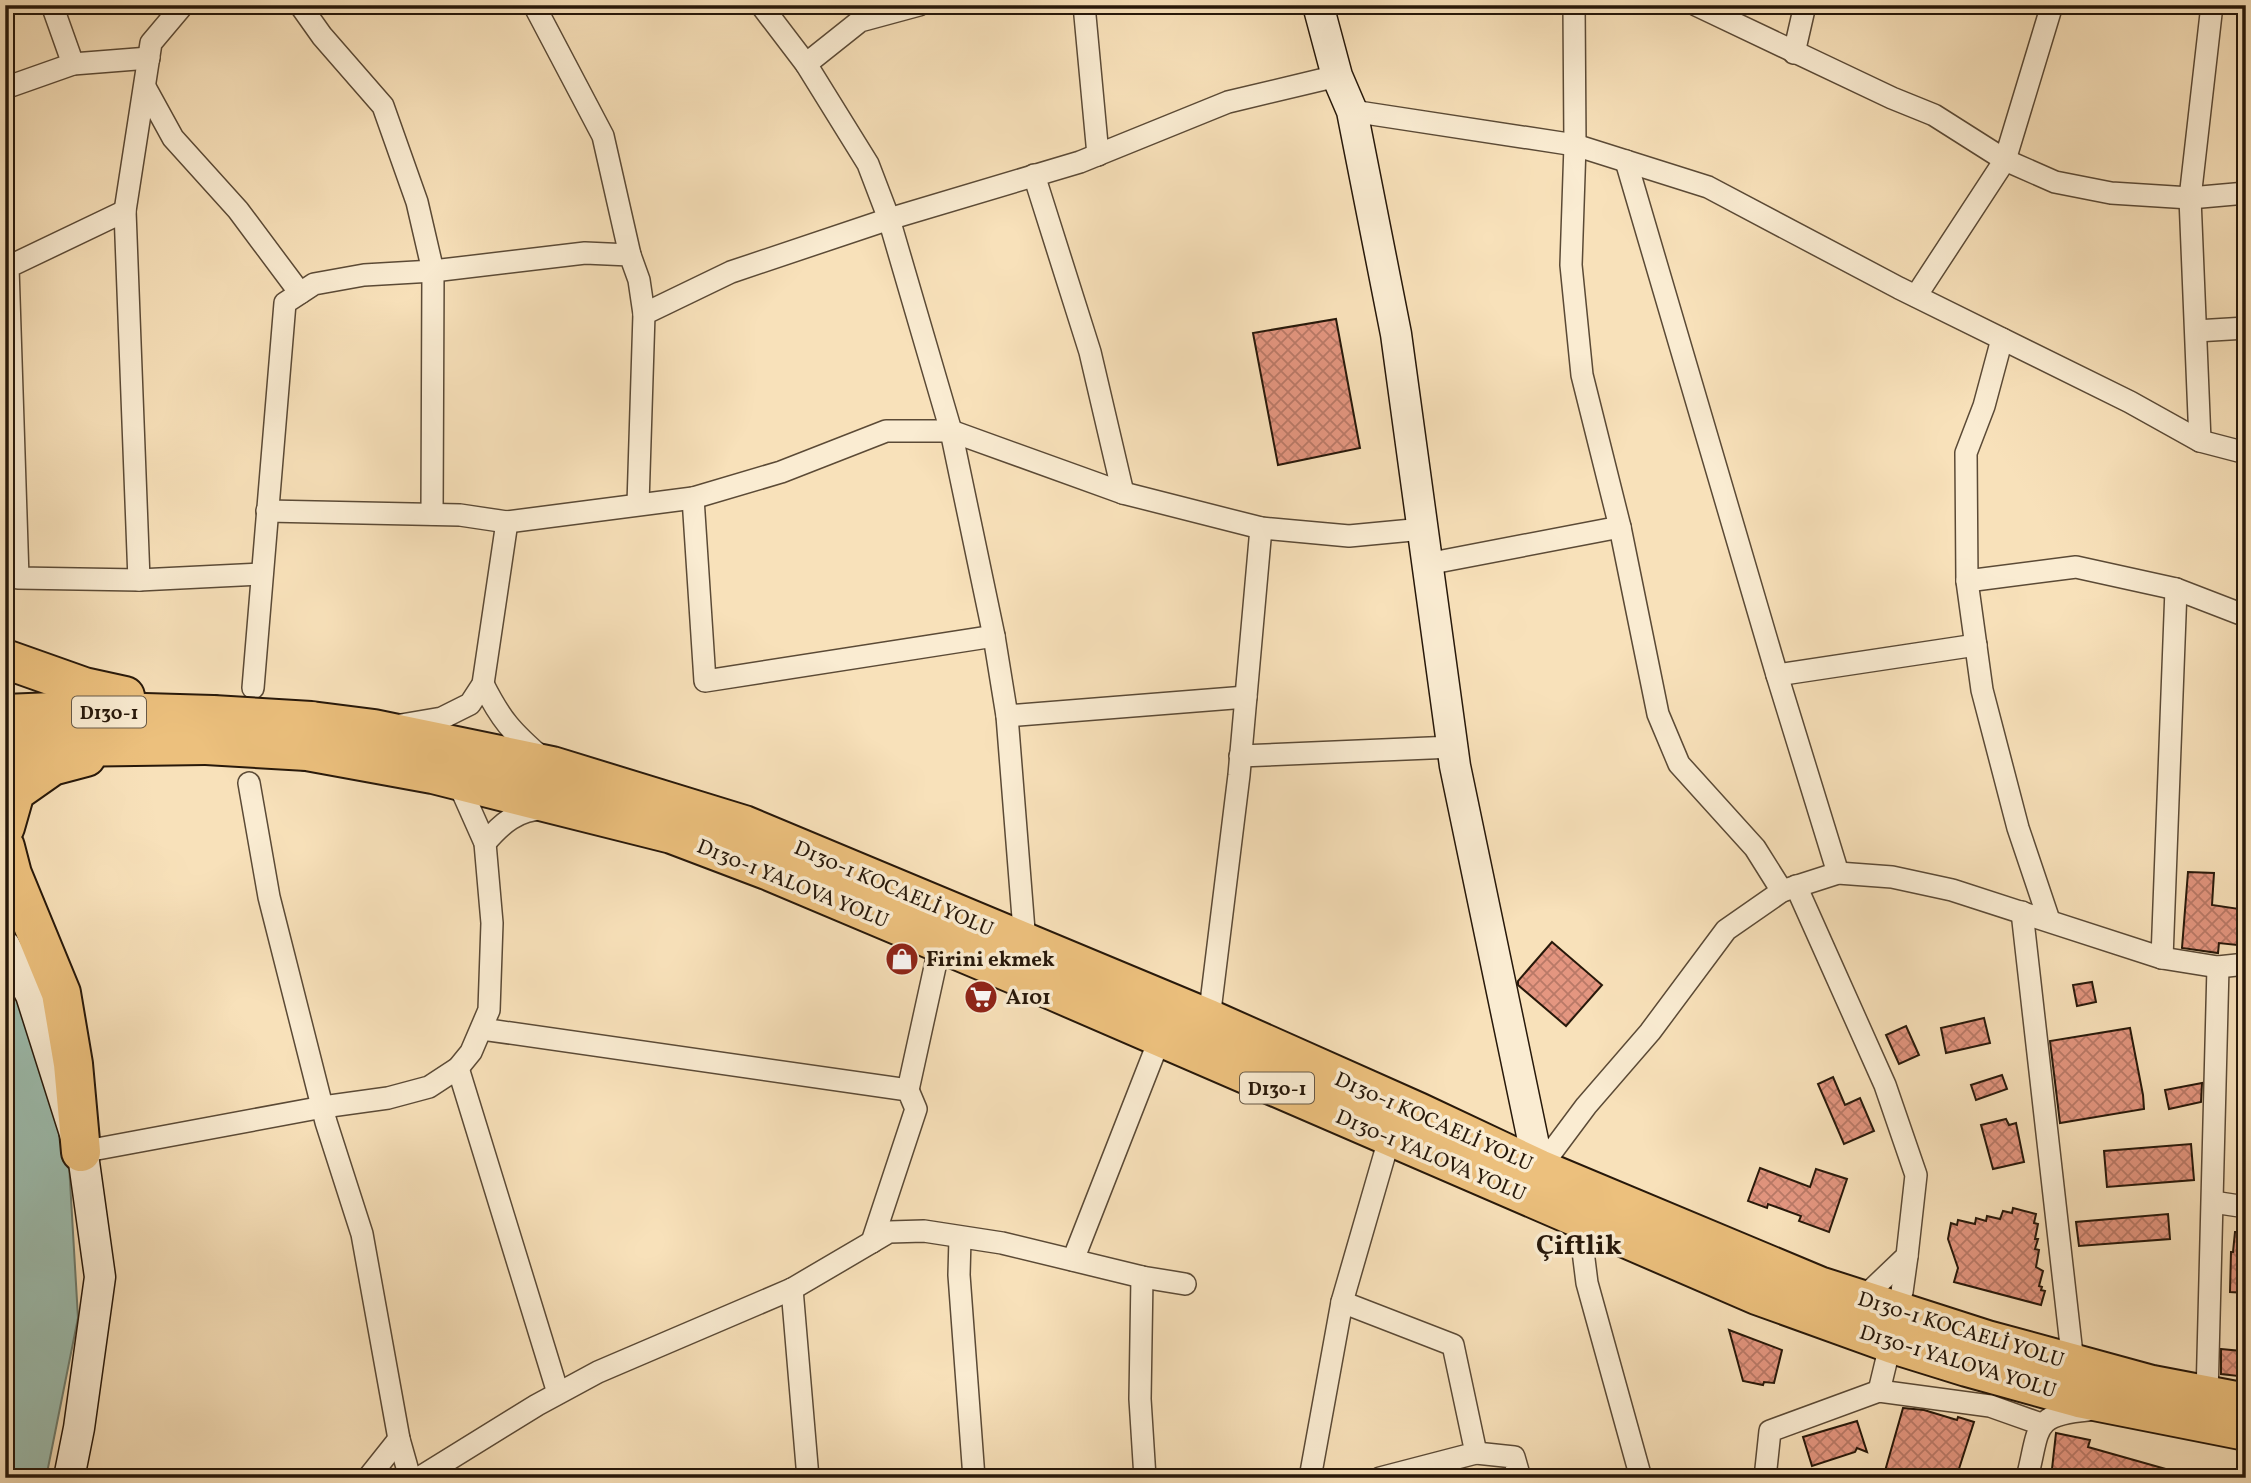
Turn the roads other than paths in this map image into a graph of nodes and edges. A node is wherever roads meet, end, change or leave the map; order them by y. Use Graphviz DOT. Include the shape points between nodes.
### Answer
graph roads {
  1 [pos="52,5"];
  2 [pos="183,5"];
  3 [pos="300,5"];
  4 [pos="534,5"];
  5 [pos="761,5"];
  6 [pos="919,5"];
  7 [pos="1084,5"];
  8 [pos="1318,5"];
  9 [pos="1567,5"];
  10 [pos="1696,5"];
  11 [pos="1805,5"];
  12 [pos="2052,5"];
  13 [pos="2211,5"];
  14 [pos="1574,6"];
  15 [pos="1794,53"];
  16 [pos="149,58"];
  17 [pos="73,64"];
  18 [pos="806,64"];
  19 [pos="1337,76"];
  20 [pos="145,87"];
  21 [pos="5,88"];
  22 [pos="1352,111"];
  23 [pos="1576,145"];
  24 [pos="1098,155"];
  25 [pos="2005,160"];
  26 [pos="1626,161"];
  27 [pos="1034,175"];
  28 [pos="2246,193"];
  29 [pos="2190,198"];
  30 [pos="125,211"];
  31 [pos="890,219"];
  32 [pos="630,255"];
  33 [pos="7,267"];
  34 [pos="433,271"];
  35 [pos="300,293"];
  36 [pos="1916,296"];
  37 [pos="643,314"];
  38 [pos="2246,328"];
  39 [pos="2196,331"];
  40 [pos="2002,339"];
  41 [pos="951,431"];
  42 [pos="2200,441"];
  43 [pos="2246,453"];
  44 [pos="1123,493"];
  45 [pos="693,498"];
  46 [pos="638,505"];
  47 [pos="267,511"];
  48 [pos="432,514"];
  49 [pos="507,522"];
  50 [pos="1620,527"];
  51 [pos="1261,528"];
  52 [pos="1423,529"];
  53 [pos="1427,564"];
  54 [pos="262,574"];
  55 [pos="139,580"];
  56 [pos="1967,581"];
  57 [pos="2176,589"];
  58 [pos="2246,616"];
  59 [pos="994,636"];
  60 [pos="1976,645"];
  61 [pos="5,659"];
  62 [pos="1777,675"];
  63 [pos="482,684"];
  64 [pos="253,688"];
  65 [pos="1246,697"];
  66 [pos="5,714"];
  67 [pos="1007,716"];
  68 [pos="207,724"];
  69 [pos="374,729"];
  70 [pos="309,736"];
  71 [pos="126,746"];
  72 [pos="1453,747"];
  73 [pos="5,751"];
  74 [pos="1240,756"];
  75 [pos="552,766"];
  76 [pos="457,780"];
  77 [pos="249,783"];
  78 [pos="576,808"];
  79 [pos="5,827"];
  80 [pos="485,843"];
  81 [pos="5,847"];
  82 [pos="1838,873"];
  83 [pos="1789,889"];
  84 [pos="2022,912"];
  85 [pos="2049,920"];
  86 [pos="1026,943"];
  87 [pos="940,944"];
  88 [pos="5,946"];
  89 [pos="2162,958"];
  90 [pos="2246,964"];
  91 [pos="2218,967"];
  92 [pos="1209,1019"];
  93 [pos="482,1029"];
  94 [pos="1160,1038"];
  95 [pos="458,1068"];
  96 [pos="908,1090"];
  97 [pos="323,1107"];
  98 [pos="1390,1136"];
  99 [pos="81,1152"];
  100 [pos="1539,1169"];
  101 [pos="2213,1202"];
  102 [pos="2246,1208"];
  103 [pos="1579,1219"];
  104 [pos="960,1238"];
  105 [pos="872,1242"];
  106 [pos="1906,1256"];
  107 [pos="1073,1260"];
  108 [pos="1142,1277"];
  109 [pos="1185,1284"];
  110 [pos="792,1289"];
  111 [pos="1902,1292"];
  112 [pos="1862,1300"];
  113 [pos="1342,1302"];
  114 [pos="1886,1358"];
  115 [pos="2073,1363"];
  116 [pos="1879,1391"];
  117 [pos="558,1394"];
  118 [pos="2207,1396"];
  119 [pos="2246,1403"];
  120 [pos="2121,1406"];
  121 [pos="2041,1424"];
  122 [pos="2246,1432"];
  123 [pos="400,1439"];
  124 [pos="1476,1453"];
  125 [pos="1440,1470"];
  126 [pos="69,1478"];
  127 [pos="368,1478"];
  128 [pos="410,1478"];
  129 [pos="419,1478"];
  130 [pos="808,1478"];
  131 [pos="974,1478"];
  132 [pos="1145,1478"];
  133 [pos="1310,1478"];
  134 [pos="1380,1478"];
  135 [pos="1520,1478"];
  136 [pos="1640,1478"];
  137 [pos="1765,1478"];
  138 [pos="2027,1478"];
  1 -- 17 [label="street"];
  2 -- 16 [label="street" via="151,43"];
  3 -- 34 [label="street" via="383,106 416,202"];
  4 -- 32 [label="street" via="603,136"];
  5 -- 18 [label="street"];
  6 -- 18 [label="street" via="860,21"];
  7 -- 24 [label="street"];
  8 -- 19 [label="street"];
  9 -- 14 [label="street"];
  10 -- 15 [label="street"];
  11 -- 15 [label="street"];
  12 -- 25 [label="street"];
  13 -- 29 [label="street"];
  14 -- 23 [label="street"];
  15 -- 25 [label="street" via="1934,115"];
  16 -- 17 [label="street"];
  16 -- 20 [label="street"];
  17 -- 21 [label="street"];
  18 -- 31 [label="street" via="868,164"];
  19 -- 22 [label="street"];
  19 -- 24 [label="street" via="1228,102"];
  20 -- 30 [label="street"];
  20 -- 35 [label="street" via="173,138 238,210"];
  22 -- 23 [label="street"];
  22 -- 52 [label="street" via="1396,334"];
  23 -- 26 [label="street"];
  23 -- 50 [label="street" via="1571,265 1582,375"];
  24 -- 27 [label="street"];
  25 -- 29 [label="street" via="2055,182"];
  25 -- 36 [label="street"];
  26 -- 36 [label="street" via="1707,187"];
  26 -- 62 [label="street"];
  27 -- 31 [label="street"];
  27 -- 44 [label="street" via="1090,352"];
  28 -- 29 [label="street"];
  29 -- 39 [label="street"];
  30 -- 33 [label="street"];
  30 -- 55 [label="street"];
  31 -- 37 [label="street" via="731,272"];
  31 -- 41 [label="street"];
  32 -- 34 [label="street" via="584,253"];
  32 -- 37 [label="street" via="639,279"];
  33 -- 55 [label="street" via="18,578"];
  34 -- 35 [label="street" via="352,277 314,284"];
  34 -- 48 [label="street"];
  35 -- 47 [label="street" via="285,303"];
  36 -- 40 [label="street"];
  37 -- 46 [label="street"];
  38 -- 39 [label="street"];
  39 -- 42 [label="street"];
  40 -- 42 [label="street"];
  40 -- 56 [label="street" via="1966,453"];
  41 -- 44 [label="street"];
  41 -- 45 [label="street" via="886,431 781,472"];
  41 -- 59 [label="street"];
  42 -- 43 [label="street"];
  44 -- 51 [label="street"];
  45 -- 46 [label="street"];
  45 -- 59 [label="street" via="705,681"];
  46 -- 49 [label="street"];
  47 -- 48 [label="street"];
  47 -- 54 [label="street"];
  48 -- 49 [label="street"];
  49 -- 63 [label="street"];
  50 -- 53 [label="street"];
  50 -- 83 [label="street" via="1658,715 1679,764"];
  51 -- 52 [label="street" via="1349,536"];
  51 -- 65 [label="street"];
  52 -- 53 [label="street"];
  53 -- 72 [label="street"];
  54 -- 55 [label="street"];
  54 -- 64 [label="street"];
  56 -- 57 [label="street" via="2076,567"];
  56 -- 60 [label="street"];
  57 -- 58 [label="street"];
  57 -- 89 [label="street"];
  59 -- 67 [label="street"];
  60 -- 62 [label="street"];
  60 -- 85 [label="street" via="1982,690 2018,828"];
  61 -- 68 [label="highway"];
  62 -- 82 [label="street"];
  63 -- 69 [label="street" via="470,704 442,718"];
  63 -- 75 [label="street" via="511,732"];
  65 -- 67 [label="street"];
  65 -- 74 [label="street"];
  66 -- 68 [label="highway, D130-1" via="77,711"];
  67 -- 86 [label="street"];
  68 -- 70 [label="highway, D130-1, bridge"];
  68 -- 71 [label="highway, D130-1"];
  69 -- 70 [label="highway, D130-1 KOCAELİ YOLU / D130-1"];
  69 -- 75 [label="highway, D130-1 KOCAELİ YOLU / D130-1"];
  70 -- 76 [label="highway, D130-1 YALOVA YOLU / D130-1"];
  71 -- 73 [label="highway, D130-1"];
  71 -- 79 [label="highway" via="52,766 15,792"];
  72 -- 74 [label="street"];
  72 -- 100 [label="street"];
  74 -- 92 [label="street"];
  75 -- 86 [label="highway, D130-1 KOCAELİ YOLU / D130-1" via="744,825"];
  76 -- 78 [label="highway, D130-1 YALOVA YOLU / D130-1"];
  76 -- 80 [label="street"];
  77 -- 97 [label="street" via="269,897"];
  78 -- 80 [label="street" via="520,813 501,824"];
  78 -- 87 [label="highway, D130-1 YALOVA YOLU / D130-1" via="673,834"];
  80 -- 93 [label="street" via="491,935 489,1010"];
  81 -- 99 [label="highway" via="61,993"];
  82 -- 83 [label="street"];
  82 -- 84 [label="street" via="1940,887"];
  83 -- 100 [label="street" via="1726,930"];
  83 -- 106 [label="street" via="1885,1085 1916,1175"];
  84 -- 85 [label="street"];
  84 -- 115 [label="street"];
  85 -- 89 [label="street"];
  86 -- 92 [label="highway, D130-1 KOCAELİ YOLU / D130-1"];
  87 -- 94 [label="highway, D130-1 YALOVA YOLU / D130-1"];
  87 -- 96 [label="street"];
  88 -- 99 [label="street" via="32,995"];
  89 -- 91 [label="street"];
  90 -- 91 [label="street"];
  91 -- 101 [label="street"];
  92 -- 100 [label="highway, D130-1 KOCAELİ YOLU / D130-1"];
  93 -- 95 [label="street"];
  93 -- 96 [label="street"];
  94 -- 98 [label="highway, D130-1 YALOVA YOLU / D130-1"];
  94 -- 107 [label="street"];
  95 -- 97 [label="street" via="429,1087"];
  95 -- 117 [label="street"];
  96 -- 105 [label="street" via="916,1109"];
  97 -- 99 [label="street"];
  97 -- 123 [label="street" via="362,1234"];
  98 -- 103 [label="highway, D130-1 YALOVA YOLU / D130-1"];
  98 -- 113 [label="street"];
  99 -- 126 [label="street" via="100,1277"];
  100 -- 112 [label="highway, D130-1 KOCAELİ YOLU / D130-1"];
  101 -- 102 [label="street"];
  101 -- 118 [label="street"];
  103 -- 120 [label="highway, D130-1 YALOVA YOLU / D130-1" via="1757,1295 1893,1344"];
  103 -- 136 [label="street" via="1587,1283"];
  104 -- 105 [label="street" via="924,1231 889,1232"];
  104 -- 107 [label="street"];
  104 -- 131 [label="street"];
  105 -- 110 [label="street"];
  106 -- 111 [label="street"];
  106 -- 112 [label="street"];
  107 -- 108 [label="street"];
  108 -- 109 [label="street"];
  108 -- 132 [label="street" via="1140,1399"];
  110 -- 117 [label="street" via="598,1372"];
  110 -- 130 [label="street"];
  112 -- 115 [label="highway, D130-1 KOCAELİ YOLU / D130-1"];
  113 -- 124 [label="street" via="1453,1345"];
  113 -- 133 [label="street"];
  114 -- 116 [label="street"];
  115 -- 118 [label="highway, D130-1 KOCAELİ YOLU / D130-1"];
  116 -- 121 [label="street" via="1990,1406"];
  116 -- 137 [label="street" via="1770,1431"];
  117 -- 129 [label="street"];
  118 -- 119 [label="highway, D130-1 KOCAELİ YOLU / D130-1"];
  120 -- 121 [label="street" via="2052,1416"];
  120 -- 122 [label="highway, D130-1 YALOVA YOLU / D130-1"];
  121 -- 138 [label="street"];
  123 -- 127 [label="street"];
  123 -- 128 [label="street"];
  124 -- 125 [label="street"];
  124 -- 135 [label="street" via="1514,1457"];
  125 -- 134 [label="street"];
}
